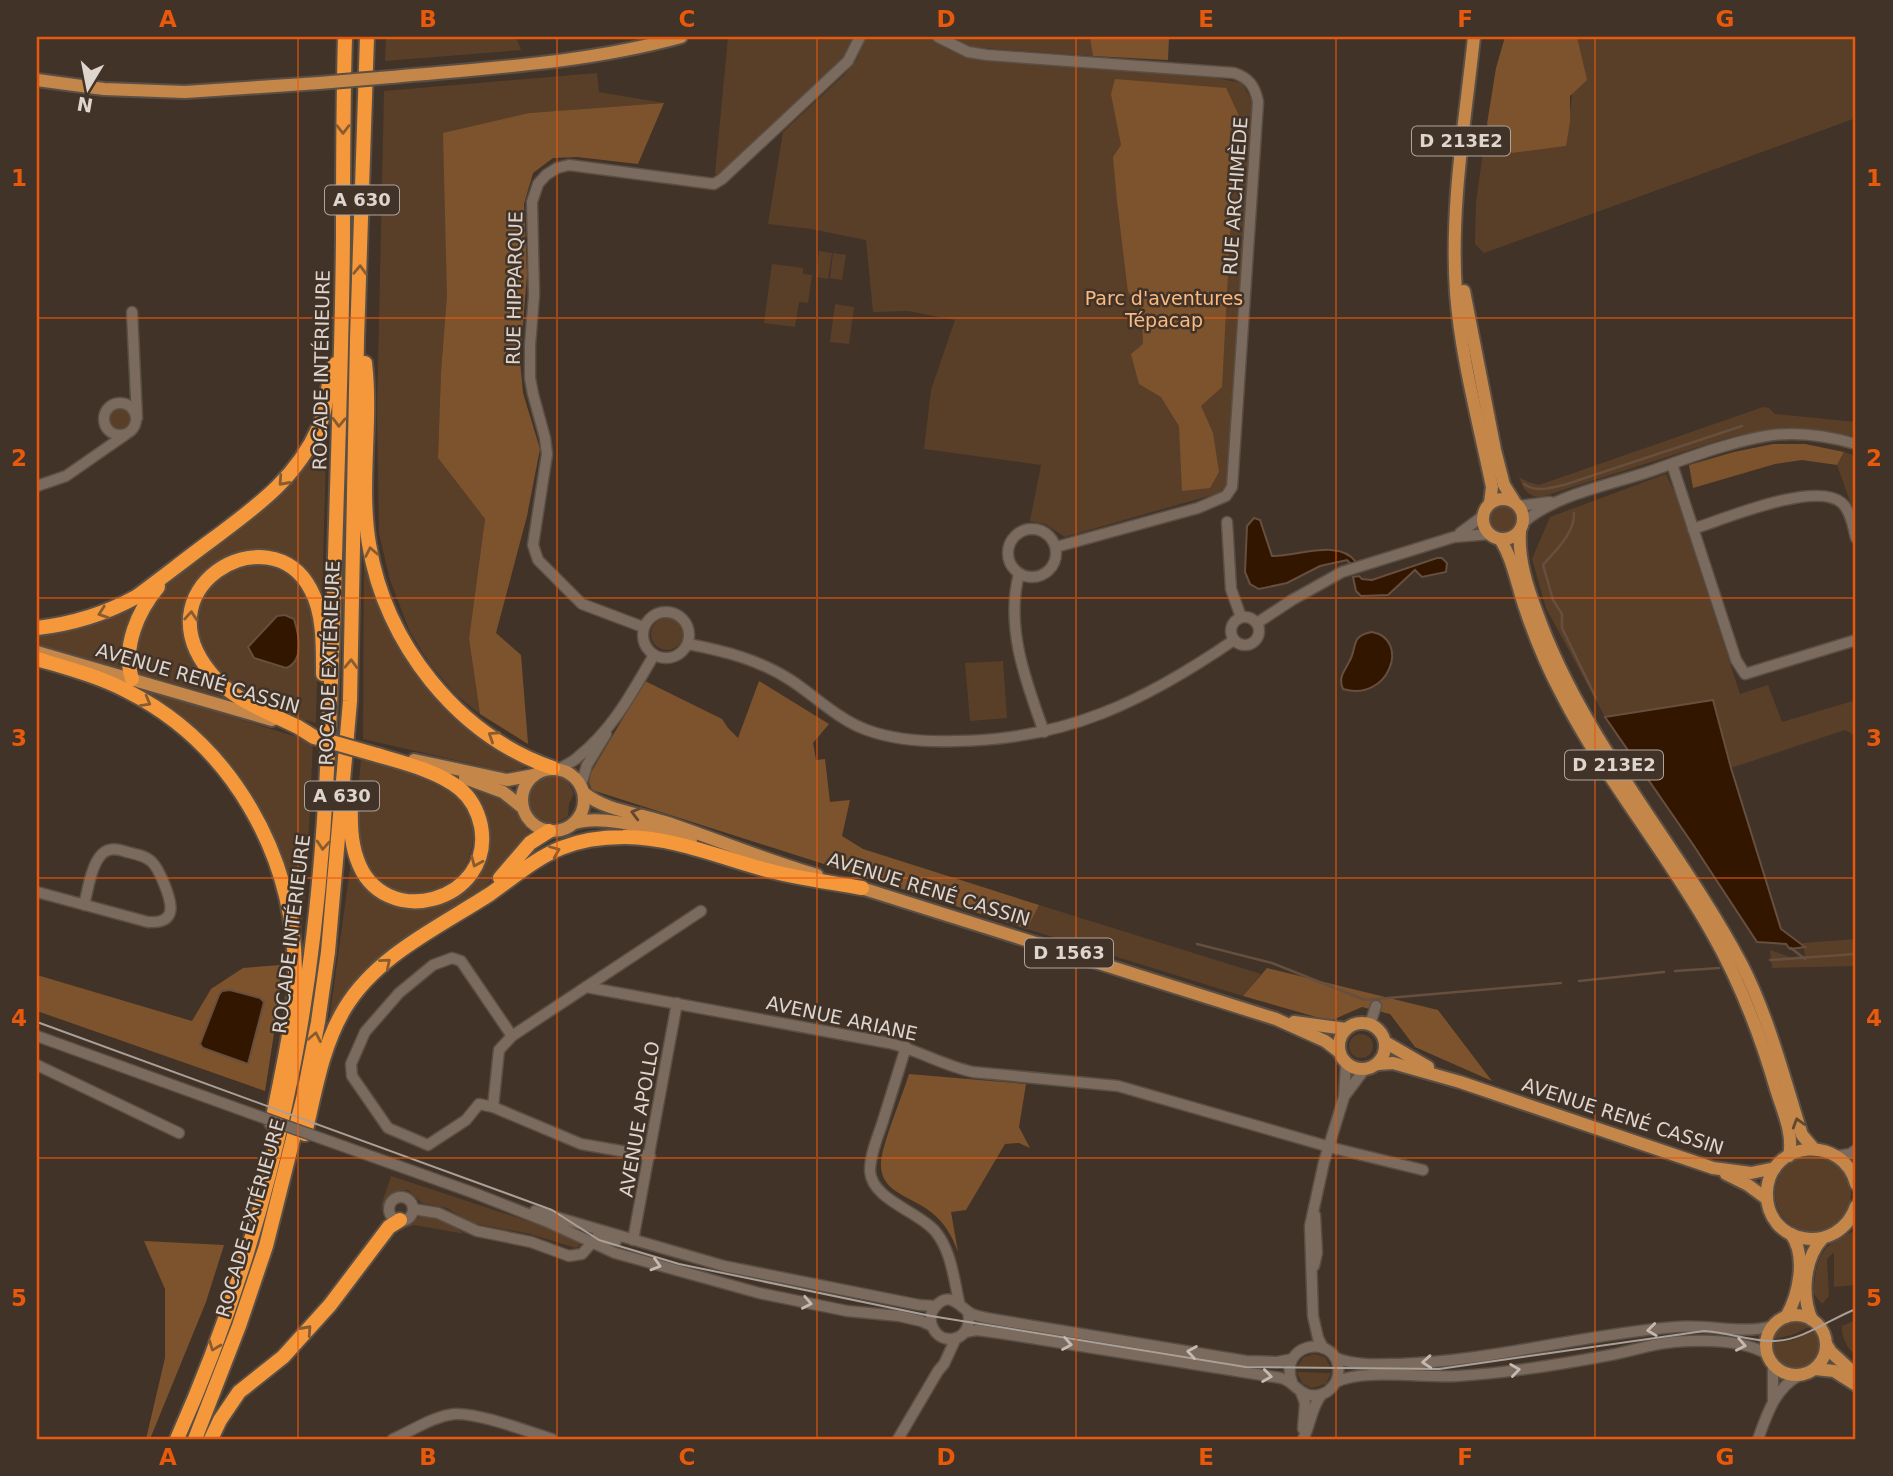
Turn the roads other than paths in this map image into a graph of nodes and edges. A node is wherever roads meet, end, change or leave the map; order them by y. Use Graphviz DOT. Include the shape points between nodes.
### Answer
graph roads {
  1 [pos="345,37"];
  2 [pos="368,37"];
  3 [pos="681,37"];
  4 [pos="938,37"];
  5 [pos="1474,37"];
  6 [pos="857,39"];
  7 [pos="37,80"];
  8 [pos="1457,246"];
  9 [pos="132,312"];
  10 [pos="357,339"];
  11 [pos="341,354"];
  12 [pos="136,418"];
  13 [pos="125,435"];
  14 [pos="1856,444"];
  15 [pos="1672,464"];
  16 [pos="37,486"];
  17 [pos="1561,500"];
  18 [pos="1490,503"];
  19 [pos="1517,503"];
  20 [pos="260,505"];
  21 [pos="1483,516"];
  22 [pos="1227,522"];
  23 [pos="1522,526"];
  24 [pos="1693,528"];
  25 [pos="1495,536"];
  26 [pos="1454,537"];
  27 [pos="1856,538"];
  28 [pos="1056,547"];
  29 [pos="1019,575"];
  30 [pos="1241,617"];
  31 [pos="1257,623"];
  32 [pos="643,627"];
  33 [pos="37,628"];
  34 [pos="1234,640"];
  35 [pos="1856,640"];
  36 [pos="688,644"];
  37 [pos="37,652"];
  38 [pos="654,655"];
  39 [pos="37,659"];
  40 [pos="132,679"];
  41 [pos="350,701"];
  42 [pos="298,727"];
  43 [pos="608,730"];
  44 [pos="1044,732"];
  45 [pos="377,752"];
  46 [pos="428,764"];
  47 [pos="556,768"];
  48 [pos="534,775"];
  49 [pos="583,789"];
  50 [pos="326,800"];
  51 [pos="523,808"];
  52 [pos="575,823"];
  53 [pos="549,831"];
  54 [pos="770,860"];
  55 [pos="862,888"];
  56 [pos="37,892"];
  57 [pos="477,901"];
  58 [pos="84,905"];
  59 [pos="701,911"];
  60 [pos="1737,981"];
  61 [pos="586,987"];
  62 [pos="677,1003"];
  63 [pos="1376,1006"];
  64 [pos="1276,1019"];
  65 [pos="1370,1024"];
  66 [pos="1346,1029"];
  67 [pos="37,1036"];
  68 [pos="512,1036"];
  69 [pos="1385,1042"];
  70 [pos="906,1047"];
  71 [pos="1338,1051"];
  72 [pos="1777,1055"];
  73 [pos="1346,1064"];
  74 [pos="1378,1064"];
  75 [pos="37,1065"];
  76 [pos="1363,1070"];
  77 [pos="1460,1082"];
  78 [pos="1344,1097"];
  79 [pos="493,1107"];
  80 [pos="179,1133"];
  81 [pos="277,1140"];
  82 [pos="1329,1146"];
  83 [pos="1814,1149"];
  84 [pos="1856,1150"];
  85 [pos="650,1156"];
  86 [pos="1788,1156"];
  87 [pos="1836,1156"];
  88 [pos="1713,1168"];
  89 [pos="1775,1168"];
  90 [pos="1423,1170"];
  91 [pos="1856,1184"];
  92 [pos="474,1193"];
  93 [pos="1767,1199"];
  94 [pos="1856,1206"];
  95 [pos="413,1209"];
  96 [pos="400,1220"];
  97 [pos="1851,1225"];
  98 [pos="1791,1234"];
  99 [pos="1822,1239"];
  100 [pos="633,1240"];
  101 [pos="591,1243"];
  102 [pos="266,1246"];
  103 [pos="684,1255"];
  104 [pos="949,1260"];
  105 [pos="959,1302"];
  106 [pos="940,1303"];
  107 [pos="968,1312"];
  108 [pos="1313,1316"];
  109 [pos="1786,1317"];
  110 [pos="1812,1320"];
  111 [pos="932,1326"];
  112 [pos="1772,1326"];
  113 [pos="961,1335"];
  114 [pos="940,1336"];
  115 [pos="1826,1344"];
  116 [pos="1304,1348"];
  117 [pos="1322,1348"];
  118 [pos="1336,1358"];
  119 [pos="1292,1359"];
  120 [pos="1770,1360"];
  121 [pos="1815,1369"];
  122 [pos="938,1371"];
  123 [pos="1800,1375"];
  124 [pos="1856,1375"];
  125 [pos="1292,1382"];
  126 [pos="1336,1382"];
  127 [pos="1856,1385"];
  128 [pos="1301,1392"];
  129 [pos="1322,1394"];
  130 [pos="1773,1400"];
  131 [pos="177,1439"];
  132 [pos="195,1439"];
  133 [pos="211,1439"];
  134 [pos="393,1439"];
  135 [pos="552,1439"];
  136 [pos="898,1439"];
  137 [pos="1302,1439"];
  138 [pos="1758,1439"];
  1 -- 11 [label="highway, ROCADE INTÉRIEURE / A 630, one-way"];
  10 -- 2 [label="highway, ROCADE EXTÉRIEURE / A 630, one-way"];
  3 -- 7 [label="main road, bridge" via="575,60 185,92 104,89"];
  4 -- 28 [label="street, RUE ARCHIMÈDE" via="968,52 987,55 1234,73 1256,91 1232,486 1226,496 1198,508"];
  5 -- 8 [label="main road, D 213E2" via="1458,170"];
  6 -- 32 [label="street, RUE HIPPARQUE" via="848,61 715,184 569,165 551,171 535,190 529,361 547,454 534,553 582,604"];
  8 -- 18 [label="main road, D 213E2" via="1460,326 1492,487"];
  8 -- 19 [label="main road, D 213E2" via="1490,428 1504,485"];
  9 -- 12 [label="street"];
  41 -- 10 [label="highway, ROCADE EXTÉRIEURE / A 630, one-way"];
  47 -- 10 [label="highway, one-way" via="538,763 467,719 433,685 390,614 369,542 366,364"];
  11 -- 20 [label="highway, one-way" via="331,373 319,426 287,478"];
  11 -- 50 [label="highway, ROCADE INTÉRIEURE / A 630, one-way"];
  12 -- 13 [label="street" via="134,429"];
  12 -- 13 [label="street" via="123,403 108,408 106,428 114,435"];
  13 -- 16 [label="street" via="66,476"];
  14 -- 15 [label="street" via="1798,434 1767,436"];
  15 -- 17 [label="street"];
  15 -- 24 [label="street"];
  17 -- 19 [label="street"];
  17 -- 23 [label="street" via="1534,513"];
  18 -- 19 [label="main road" via="1502,498"];
  18 -- 21 [label="main road"];
  19 -- 23 [label="main road"];
  20 -- 33 [label="highway, one-way" via="136,597 86,619"];
  20 -- 40 [label="highway" via="158,588 145,604 129,655"];
  21 -- 25 [label="main road"];
  21 -- 26 [label="street"];
  22 -- 30 [label="street" via="1231,589"];
  23 -- 25 [label="main road" via="1511,538"];
  23 -- 72 [label="main road, D 213E2" via="1519,549 1527,582 1561,672 1600,744 1701,894 1738,958"];
  24 -- 27 [label="street" via="1804,496 1839,500"];
  24 -- 35 [label="street" via="1736,660 1745,674"];
  25 -- 26 [label="street"];
  25 -- 60 [label="main road, D 213E2" via="1508,552 1536,639 1574,718 1692,899"];
  26 -- 31 [label="street" via="1331,576"];
  28 -- 29 [label="street" via="1055,562 1044,575"];
  28 -- 29 [label="street" via="1037,530 1014,536 1007,557"];
  29 -- 44 [label="street" via="1015,633"];
  30 -- 31 [label="street"];
  30 -- 34 [label="street" via="1231,626"];
  31 -- 34 [label="street" via="1256,640 1242,645"];
  32 -- 36 [label="street" via="659,612 673,612 689,628"];
  32 -- 38 [label="street" via="644,643"];
  34 -- 44 [label="street" via="1151,693"];
  36 -- 38 [label="street" via="670,658"];
  36 -- 44 [label="street" via="729,652 777,672 865,730 947,742 1002,740"];
  37 -- 40 [label="main road, AVENUE RENÉ CASSIN"];
  38 -- 43 [label="street"];
  39 -- 81 [label="highway, one-way" via="126,690 176,722 231,778 264,833 288,901 294,946 290,1025 271,1127"];
  40 -- 42 [label="main road, AVENUE RENÉ CASSIN"];
  45 -- 41 [label="highway, one-way" via="460,789 476,808 482,830 480,854 468,877 447,894 422,902 397,899 371,883 357,860 351,824"];
  102 -- 41 [label="highway, ROCADE EXTÉRIEURE / A 630, one-way" via="318,1022 337,871"];
  42 -- 45 [label="highway, bridge" via="314,737"];
  42 -- 50 [label="highway, one-way" via="233,694 197,651 190,623 194,598 207,578 232,562 258,558 279,562 311,589 322,643"];
  43 -- 47 [label="street" via="577,759"];
  43 -- 49 [label="street" via="587,765"];
  45 -- 46 [label="main road"];
  46 -- 48 [label="main road" via="507,780"];
  46 -- 51 [label="main road" via="503,792"];
  47 -- 48 [label="main road"];
  47 -- 49 [label="main road" via="576,778"];
  48 -- 51 [label="main road" via="523,790"];
  49 -- 52 [label="main road" via="584,804"];
  54 -- 49 [label="main road, AVENUE RENÉ CASSIN / D 1563, one-way" via="596,802"];
  50 -- 81 [label="highway, ROCADE INTÉRIEURE / A 630, one-way" via="310,962"];
  51 -- 53 [label="main road" via="532,823"];
  52 -- 53 [label="main road"];
  52 -- 54 [label="main road, AVENUE RENÉ CASSIN / D 1563" via="616,823"];
  53 -- 57 [label="highway" via="530,843"];
  54 -- 55 [label="main road, AVENUE RENÉ CASSIN / D 1563"];
  57 -- 55 [label="highway, one-way" via="529,864 560,849 593,839 625,837 661,841 767,870"];
  55 -- 64 [label="main road, AVENUE RENÉ CASSIN / D 1563"];
  56 -- 58 [label="street"];
  102 -- 57 [label="highway, one-way" via="302,1146 327,1050 347,1006 398,953"];
  58 -- 58 [label="street" via="152,923 172,909 155,865 143,856 115,848 104,851 97,861"];
  59 -- 61 [label="street"];
  60 -- 72 [label="street"];
  60 -- 86 [label="main road, D 213E2" via="1775,1085 1790,1138"];
  61 -- 62 [label="street, AVENUE ARIANE"];
  61 -- 68 [label="street"];
  62 -- 70 [label="street, AVENUE ARIANE"];
  62 -- 85 [label="street, AVENUE APOLLO"];
  63 -- 65 [label="street"];
  64 -- 66 [label="main road, AVENUE RENÉ CASSIN / D 1563"];
  64 -- 71 [label="main road, AVENUE RENÉ CASSIN / D 1563"];
  65 -- 66 [label="main road" via="1357,1023"];
  65 -- 69 [label="main road"];
  66 -- 71 [label="main road"];
  67 -- 92 [label="street, bridge"];
  68 -- 79 [label="street" via="499,1050"];
  68 -- 79 [label="street" via="461,961 452,958 433,965 399,993 365,1032 351,1064 352,1076 388,1128 428,1145 466,1120 479,1104"];
  69 -- 74 [label="main road"];
  69 -- 77 [label="main road, AVENUE RENÉ CASSIN"];
  70 -- 82 [label="street, AVENUE ARIANE" via="973,1072 1118,1086"];
  70 -- 104 [label="street" via="870,1174 882,1194 935,1230"];
  71 -- 73 [label="main road"];
  83 -- 72 [label="main road, D 213E2, one-way" via="1802,1135"];
  73 -- 76 [label="main road"];
  73 -- 78 [label="street"];
  74 -- 76 [label="main road"];
  74 -- 77 [label="main road, AVENUE RENÉ CASSIN" via="1393,1063"];
  75 -- 80 [label="street"];
  76 -- 78 [label="street"];
  77 -- 88 [label="main road, AVENUE RENÉ CASSIN"];
  78 -- 82 [label="street"];
  79 -- 85 [label="street" via="581,1144"];
  81 -- 131 [label="highway, ROCADE INTÉRIEURE / A 630, one-way" via="222,1324"];
  82 -- 90 [label="street, AVENUE ARIANE"];
  82 -- 108 [label="street" via="1314,1208"];
  83 -- 86 [label="main road"];
  83 -- 87 [label="main road"];
  84 -- 87 [label="street"];
  85 -- 100 [label="street, AVENUE APOLLO"];
  86 -- 89 [label="main road"];
  87 -- 91 [label="main road" via="1847,1164"];
  88 -- 89 [label="main road, AVENUE RENÉ CASSIN" via="1751,1173"];
  88 -- 93 [label="main road"];
  89 -- 93 [label="main road"];
  92 -- 100 [label="street"];
  92 -- 101 [label="street"];
  93 -- 98 [label="main road" via="1774,1220"];
  94 -- 97 [label="main road"];
  95 -- 96 [label="street" via="408,1219"];
  95 -- 96 [label="street" via="408,1199 394,1199 390,1213"];
  95 -- 101 [label="street" via="569,1256 582,1254"];
  133 -- 96 [label="highway, one-way" via="239,1392 283,1357 330,1305 389,1227"];
  97 -- 99 [label="main road"];
  98 -- 99 [label="main road"];
  98 -- 109 [label="main road" via="1800,1252 1795,1300"];
  99 -- 110 [label="main road" via="1809,1266 1806,1293"];
  100 -- 103 [label="street"];
  101 -- 103 [label="street" via="601,1237 674,1257"];
  101 -- 111 [label="street, one-way" via="759,1293"];
  102 -- 132 [label="highway, ROCADE EXTÉRIEURE / A 630"];
  103 -- 106 [label="street" via="904,1302"];
  104 -- 105 [label="street"];
  104 -- 106 [label="street" via="949,1286"];
  105 -- 106 [label="street"];
  105 -- 107 [label="street"];
  106 -- 111 [label="street" via="931,1316"];
  107 -- 113 [label="street" via="970,1322"];
  119 -- 107 [label="street, one-way" via="1246,1361"];
  108 -- 116 [label="street"];
  108 -- 117 [label="street"];
  109 -- 110 [label="main road"];
  109 -- 112 [label="main road"];
  110 -- 115 [label="main road"];
  111 -- 114 [label="street"];
  112 -- 118 [label="street, one-way" via="1677,1326 1418,1363 1360,1364"];
  112 -- 120 [label="main road" via="1766,1341"];
  113 -- 114 [label="street"];
  113 -- 122 [label="street"];
  113 -- 125 [label="street, one-way" via="982,1331 1011,1335"];
  114 -- 122 [label="street"];
  115 -- 121 [label="main road"];
  115 -- 124 [label="main road"];
  116 -- 117 [label="street"];
  116 -- 119 [label="street"];
  117 -- 118 [label="street"];
  118 -- 126 [label="street"];
  119 -- 125 [label="street"];
  120 -- 123 [label="main road" via="1790,1375"];
  126 -- 120 [label="street, one-way" via="1359,1376 1513,1371 1674,1341 1750,1347"];
  120 -- 130 [label="street"];
  121 -- 123 [label="main road"];
  121 -- 127 [label="main road" via="1834,1371"];
  122 -- 136 [label="street"];
  123 -- 130 [label="street"];
  125 -- 128 [label="street"];
  126 -- 129 [label="street"];
  128 -- 129 [label="street"];
  128 -- 137 [label="street" via="1305,1407"];
  129 -- 137 [label="street"];
  130 -- 138 [label="street"];
  134 -- 135 [label="street" via="456,1414"];
}
